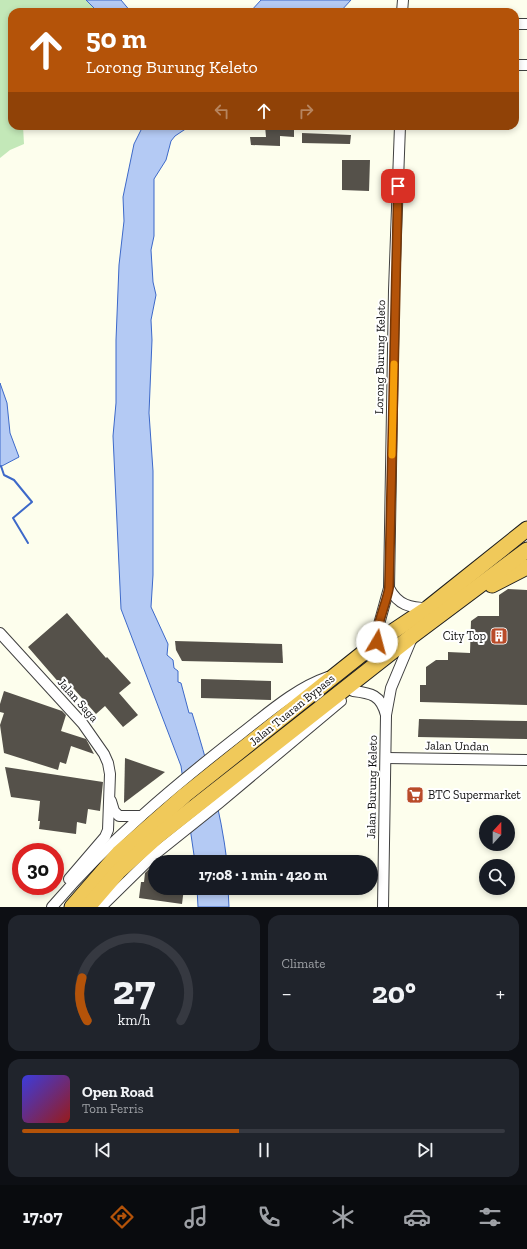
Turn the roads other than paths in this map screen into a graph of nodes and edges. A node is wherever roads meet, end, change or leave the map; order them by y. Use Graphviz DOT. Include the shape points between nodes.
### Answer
graph roads {
  1 [pos="400,130"];
  2 [pos="527,529"];
  3 [pos="527,547"];
  4 [pos="527,550"];
  5 [pos="527,567"];
  6 [pos="389,588"];
  7 [pos="469,594"];
  8 [pos="428,608"];
  9 [pos="0,633"];
  10 [pos="412,636"];
  11 [pos="377,642"];
  12 [pos="338,673"];
  13 [pos="353,691"];
  14 [pos="386,715"];
  15 [pos="386,758"];
  16 [pos="527,760"];
  17 [pos="183,787"];
  18 [pos="110,797"];
  19 [pos="141,816"];
  20 [pos="55,904"];
  21 [pos="72,907"];
  22 [pos="88,907"];
  23 [pos="102,907"];
  24 [pos="383,907"];
  1 -- 6 [label="street, Lorong Burung Keleto" via="394,290"];
  2 -- 8 [label="highway, Jalan Tuaran Bypass"];
  3 -- 8 [label="highway" via="521,546 511,550 442,602"];
  4 -- 7 [label="highway, Jalan Tuaran Bypass"];
  5 -- 7 [label="highway" via="482,592"];
  6 -- 8 [label="street" via="399,602 416,608"];
  6 -- 11 [label="street, Lorong Burung Keleto" via="376,635"];
  7 -- 10 [label="highway, Jalan Tuaran Bypass"];
  8 -- 11 [label="highway, Jalan Tuaran Bypass"];
  9 -- 18 [label="street, Jalan Saga" via="96,741 108,763"];
  10 -- 13 [label="street"];
  10 -- 14 [label="street, Jalan Burung Keleto" via="391,688"];
  10 -- 22 [label="highway, Jalan Tuaran Bypass" via="159,835 118,872"];
  11 -- 12 [label="highway, Jalan Tuaran Bypass"];
  12 -- 17 [label="highway, Jalan Tuaran Bypass" via="217,769"];
  12 -- 17 [label="street" via="313,682 266,714 216,753"];
  13 -- 14 [label="street, Jalan Burung Keleto" via="375,696 384,707"];
  13 -- 23 [label="street" via="182,831"];
  14 -- 15 [label="street, Jalan Burung Keleto"];
  15 -- 16 [label="street, Jalan Undan"];
  15 -- 24 [label="street, Jalan Burung Keleto"];
  17 -- 19 [label="street"];
  17 -- 21 [label="highway, Jalan Tuaran Bypass" via="119,853"];
  18 -- 19 [label="street, Jalan Saga" via="114,811 119,816"];
  18 -- 20 [label="street, Jalan Saga" via="108,830 105,837 60,889"];
  19 -- 20 [label="street" via="93,862"];
}
